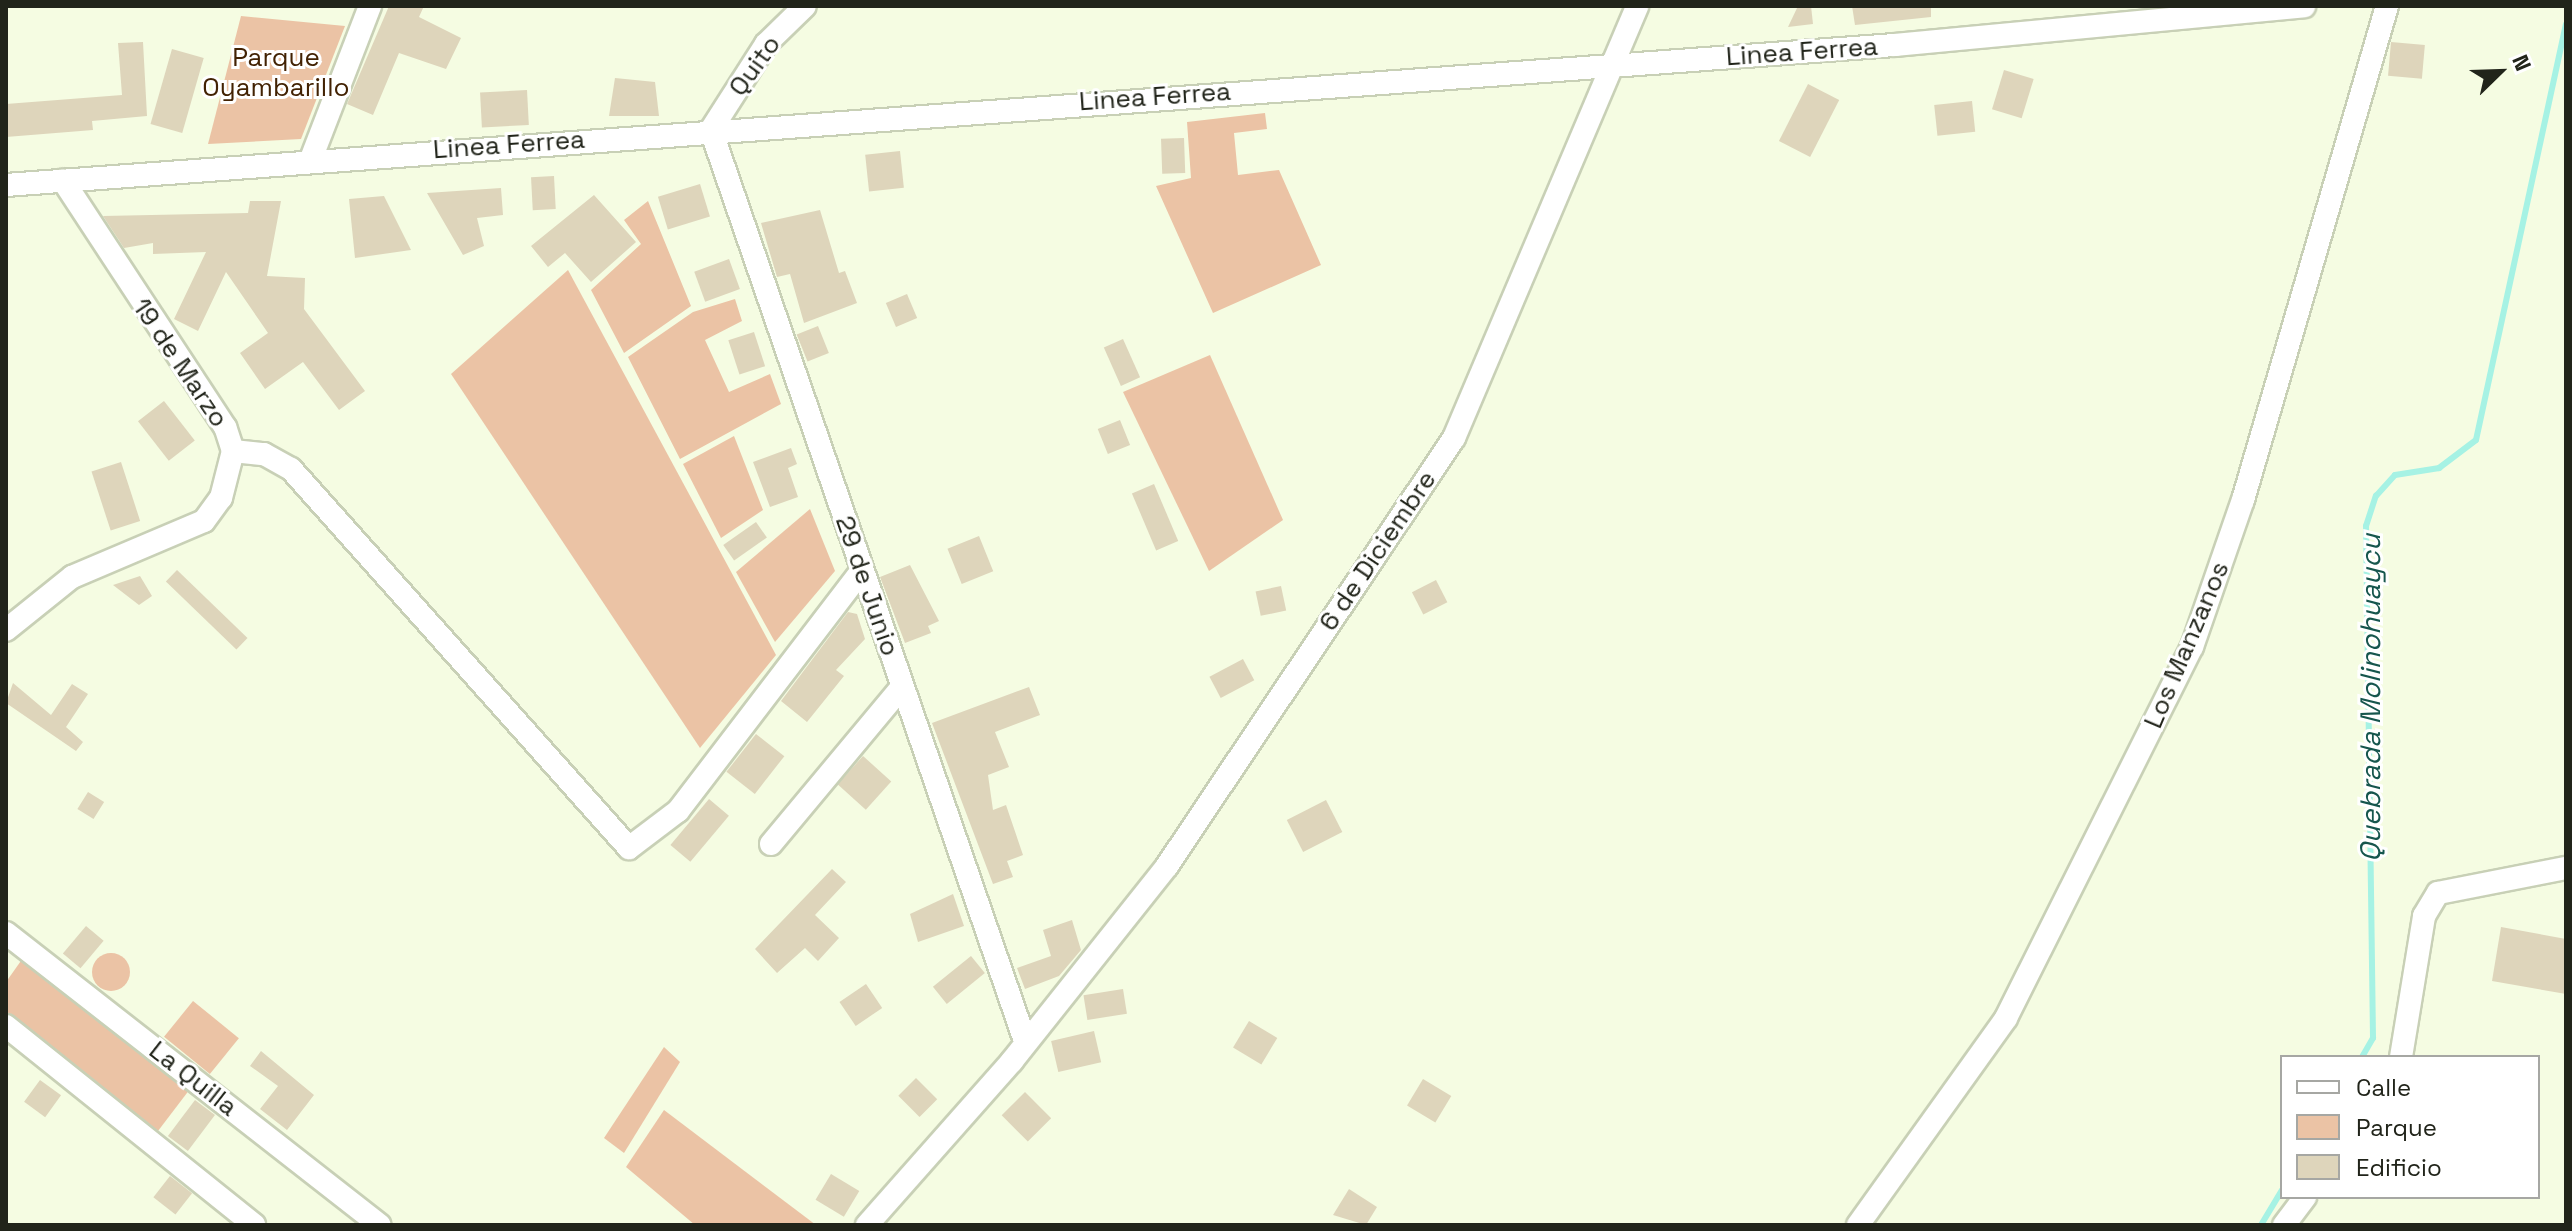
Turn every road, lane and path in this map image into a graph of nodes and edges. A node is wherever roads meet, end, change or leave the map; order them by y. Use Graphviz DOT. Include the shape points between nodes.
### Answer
graph roads {
  1 [pos="370,6"];
  2 [pos="805,6"];
  3 [pos="1637,6"];
  4 [pos="2304,6"];
  5 [pos="2387,6"];
  6 [pos="1614,66"];
  7 [pos="711,130"];
  8 [pos="311,159"];
  9 [pos="63,180"];
  10 [pos="6,185"];
  11 [pos="233,451"];
  12 [pos="862,570"];
  13 [pos="6,630"];
  14 [pos="902,687"];
  15 [pos="771,844"];
  16 [pos="2566,868"];
  17 [pos="6,933"];
  18 [pos="6,1026"];
  19 [pos="1025,1041"];
  20 [pos="2401,1055"];
  21 [pos="2304,1199"];
  22 [pos="254,1225"];
  23 [pos="380,1225"];
  24 [pos="867,1225"];
  25 [pos="1858,1225"];
  26 [pos="2284,1225"];
  1 -- 8 [label="street"];
  2 -- 7 [label="street, Quito" via="766,44"];
  3 -- 6 [label="street, 6 de Diciembre"];
  4 -- 6 [label="street, Linea Ferrea"];
  5 -- 25 [label="street, Los Manzanos" via="2243,500 2192,647 2006,1018"];
  6 -- 7 [label="street, Linea Ferrea"];
  6 -- 19 [label="street, 6 de Diciembre" via="1454,438 1167,866"];
  7 -- 8 [label="street, Linea Ferrea"];
  7 -- 12 [label="street, 29 de Junio"];
  8 -- 9 [label="street, Linea Ferrea"];
  9 -- 10 [label="street, Linea Ferrea"];
  9 -- 11 [label="street, 19 de Marzo" via="225,427"];
  11 -- 12 [label="street" via="264,454 291,469 629,848 678,811"];
  11 -- 13 [label="street, 19 de Marzo" via="221,498 204,521 72,577"];
  12 -- 14 [label="street, 29 de Junio"];
  14 -- 15 [label="street"];
  14 -- 19 [label="street, 29 de Junio"];
  16 -- 20 [label="street" via="2438,893 2424,916"];
  17 -- 23 [label="street, La Quilla"];
  18 -- 22 [label="street"];
  19 -- 24 [label="street, 6 de Diciembre"];
  21 -- 26 [label="street"];
}
